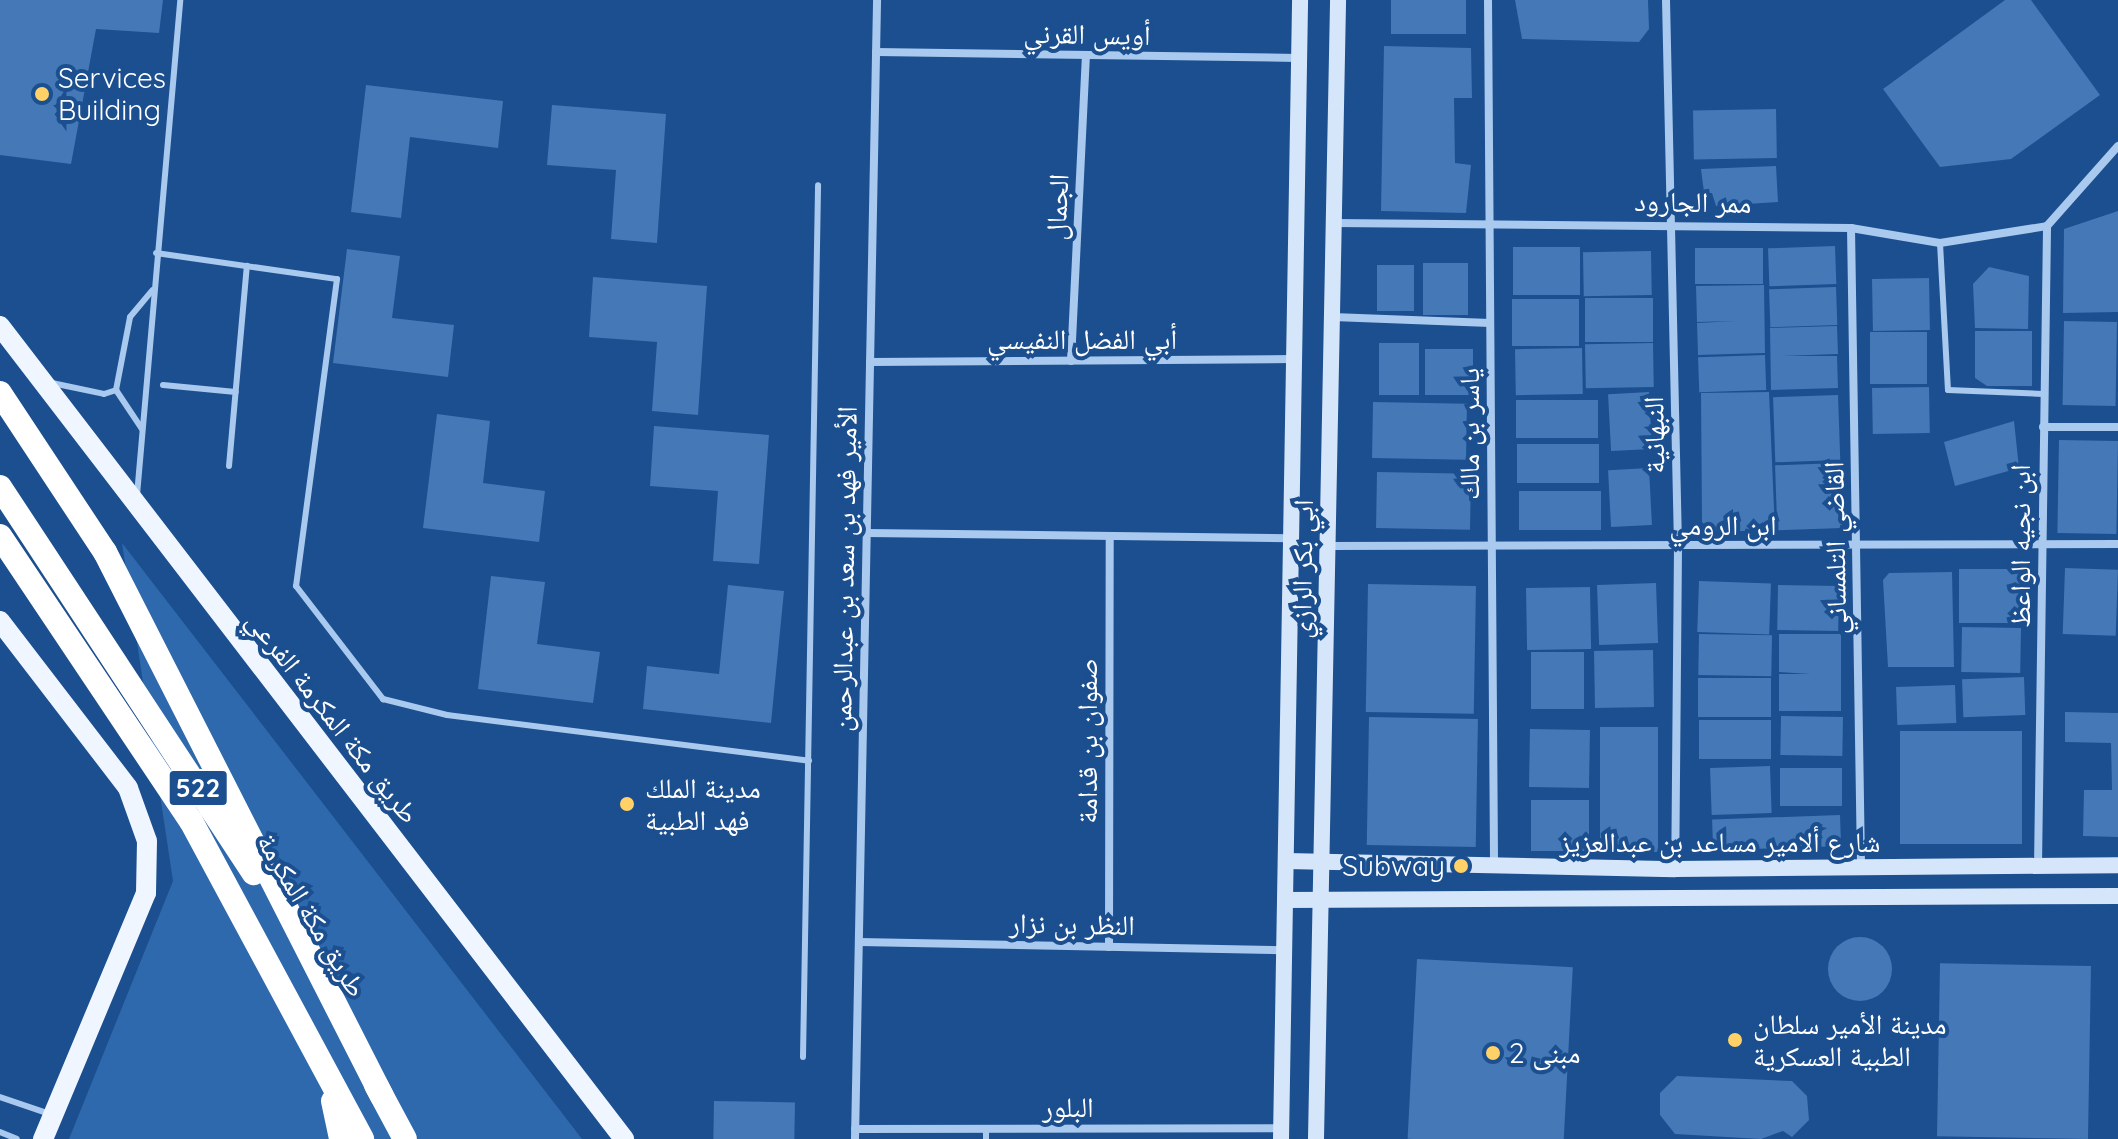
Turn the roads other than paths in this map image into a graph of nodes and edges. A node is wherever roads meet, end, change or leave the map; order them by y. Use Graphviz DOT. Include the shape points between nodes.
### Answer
graph roads {
  1 [pos="180,0"];
  2 [pos="877,0"];
  3 [pos="1300,0"];
  4 [pos="1338,0"];
  5 [pos="1488,0"];
  6 [pos="1666,0"];
  7 [pos="876,52"];
  8 [pos="1086,56"];
  9 [pos="1298,58"];
  10 [pos="2116,153"];
  11 [pos="818,185"];
  12 [pos="1490,221"];
  13 [pos="1334,223"];
  14 [pos="1672,223"];
  15 [pos="2047,226"];
  16 [pos="1851,228"];
  17 [pos="1940,243"];
  18 [pos="156,253"];
  19 [pos="247,266"];
  20 [pos="153,290"];
  21 [pos="1333,317"];
  22 [pos="1490,323"];
  23 [pos="0,326"];
  24 [pos="1295,359"];
  25 [pos="1071,361"];
  26 [pos="870,362"];
  27 [pos="41,381"];
  28 [pos="163,385"];
  29 [pos="116,390"];
  30 [pos="236,392"];
  31 [pos="0,393"];
  32 [pos="2043,394"];
  33 [pos="2043,427"];
  34 [pos="2118,427"];
  35 [pos="142,429"];
  36 [pos="229,466"];
  37 [pos="0,487"];
  38 [pos="136,507"];
  39 [pos="867,533"];
  40 [pos="0,536"];
  41 [pos="1110,536"];
  42 [pos="1291,538"];
  43 [pos="2118,544"];
  44 [pos="1491,545"];
  45 [pos="1328,546"];
  46 [pos="1857,546"];
  47 [pos="2043,546"];
  48 [pos="1678,547"];
  49 [pos="0,549"];
  50 [pos="52,606"];
  51 [pos="0,621"];
  52 [pos="809,761"];
  53 [pos="1286,861"];
  54 [pos="1322,862"];
  55 [pos="2110,865"];
  56 [pos="2038,866"];
  57 [pos="1861,867"];
  58 [pos="1494,868"];
  59 [pos="1675,869"];
  60 [pos="2111,896"];
  61 [pos="1286,900"];
  62 [pos="1321,901"];
  63 [pos="859,942"];
  64 [pos="1109,947"];
  65 [pos="1285,950"];
  66 [pos="803,1057"];
  67 [pos="328,1071"];
  68 [pos="382,1096"];
  69 [pos="0,1097"];
  70 [pos="53,1115"];
  71 [pos="855,1129"];
  72 [pos="986,1129"];
  73 [pos="0,1132"];
  74 [pos="1281,1134"];
  75 [pos="17,1139"];
  76 [pos="43,1139"];
  77 [pos="341,1139"];
  78 [pos="362,1139"];
  79 [pos="405,1139"];
  80 [pos="624,1139"];
  81 [pos="855,1139"];
  82 [pos="986,1139"];
  83 [pos="1316,1139"];
  1 -- 18 [label="lane"];
  2 -- 7 [label="street, الأمير فهد بن سعد بن عبدالرحمن"];
  3 -- 9 [label="street, ابي بكر الرازي"];
  4 -- 13 [label="street, ابي بكر الرازي"];
  5 -- 12 [label="street, ياسر بن مالك"];
  6 -- 14 [label="street, النبهانية"];
  7 -- 8 [label="street, أويس القرني"];
  7 -- 26 [label="street, الأمير فهد بن سعد بن عبدالرحمن"];
  8 -- 9 [label="street, أويس القرني"];
  8 -- 25 [label="street, الجمال"];
  9 -- 24 [label="street, ابي بكر الرازي"];
  10 -- 15 [label="street"];
  11 -- 52 [label="lane"];
  12 -- 13 [label="street, ممر الجارود"];
  12 -- 14 [label="street, ممر الجارود"];
  12 -- 22 [label="street, ياسر بن مالك"];
  13 -- 21 [label="street, ابي بكر الرازي"];
  14 -- 16 [label="street, ممر الجارود"];
  14 -- 48 [label="street, النبهانية"];
  15 -- 17 [label="street, ممر الجارود"];
  15 -- 32 [label="street, ابن نجيه الواعظ"];
  16 -- 17 [label="street, ممر الجارود"];
  16 -- 46 [label="street, القاضي التلمساني"];
  17 -- 32 [label="lane" via="1948,390"];
  18 -- 19 [label="lane"];
  18 -- 20 [label="lane"];
  19 -- 30 [label="lane"];
  19 -- 52 [label="lane" via="337,279 296,586 383,699 447,715"];
  20 -- 29 [label="lane" via="130,317"];
  20 -- 35 [label="lane"];
  21 -- 22 [label="street"];
  21 -- 45 [label="street, ابي بكر الرازي"];
  22 -- 44 [label="street, ياسر بن مالك"];
  23 -- 27 [label="main road, طريق مكة المكرمة الفرعي"];
  24 -- 25 [label="street, أبي الفضل النفيسي"];
  24 -- 42 [label="street, ابي بكر الرازي"];
  25 -- 26 [label="street, أبي الفضل النفيسي"];
  26 -- 39 [label="street, الأمير فهد بن سعد بن عبدالرحمن"];
  27 -- 29 [label="lane" via="104,394"];
  27 -- 38 [label="main road, طريق مكة المكرمة الفرعي"];
  28 -- 30 [label="lane"];
  29 -- 35 [label="lane"];
  30 -- 36 [label="lane"];
  31 -- 68 [label="highway" via="105,552"];
  32 -- 33 [label="street, ابن نجيه الواعظ"];
  33 -- 34 [label="street"];
  33 -- 47 [label="street, ابن نجيه الواعظ"];
  35 -- 38 [label="lane"];
  37 -- 68 [label="highway, طريق مكة المكرمة / 522" via="304,949"];
  38 -- 80 [label="main road, طريق مكة المكرمة الفرعي"];
  39 -- 41 [label="street"];
  39 -- 63 [label="street, الأمير فهد بن سعد بن عبدالرحمن"];
  40 -- 50 [label="highway, طريق مكة المكرمة / 522"];
  41 -- 42 [label="street"];
  41 -- 64 [label="street, صفوان بن قدامة"];
  42 -- 53 [label="street, ابي بكر الرازي"];
  43 -- 47 [label="street, ابن الرومي"];
  44 -- 45 [label="street, ابن الرومي"];
  44 -- 48 [label="street, ابن الرومي"];
  44 -- 58 [label="street, ياسر بن مالك"];
  45 -- 54 [label="street, ابي بكر الرازي"];
  46 -- 47 [label="street, ابن الرومي"];
  46 -- 48 [label="street, ابن الرومي"];
  46 -- 57 [label="street, القاضي التلمساني"];
  47 -- 56 [label="street, ابن نجيه الواعظ"];
  48 -- 59 [label="street, النبهانية"];
  49 -- 50 [label="highway"];
  50 -- 67 [label="highway, طريق مكة المكرمة / 522" via="191,821"];
  51 -- 70 [label="main road" via="128,788 147,841 146,893"];
  52 -- 66 [label="lane"];
  53 -- 54 [label="street, شارع ألامير مساعد بن عبدالعزيز"];
  53 -- 61 [label="street, ابي بكر الرازي"];
  54 -- 58 [label="street, شارع ألامير مساعد بن عبدالعزيز"];
  54 -- 62 [label="street, ابي بكر الرازي"];
  55 -- 56 [label="street, شارع ألامير مساعد بن عبدالعزيز"];
  55 -- 60 [label="street"];
  56 -- 57 [label="street, شارع ألامير مساعد بن عبدالعزيز"];
  57 -- 59 [label="street, شارع ألامير مساعد بن عبدالعزيز"];
  58 -- 59 [label="street, شارع ألامير مساعد بن عبدالعزيز"];
  60 -- 62 [label="street, شارع ألامير مساعد بن عبدالعزيز"];
  61 -- 62 [label="street, شارع ألامير مساعد بن عبدالعزيز"];
  61 -- 65 [label="street, ابي بكر الرازي"];
  62 -- 83 [label="street, ابي بكر الرازي"];
  63 -- 64 [label="street, النظر بن نزار"];
  63 -- 71 [label="street, الأمير فهد بن سعد بن عبدالرحمن"];
  64 -- 65 [label="street, النظر بن نزار"];
  65 -- 74 [label="street, ابي بكر الرازي"];
  67 -- 77 [label="highway"];
  67 -- 78 [label="highway, طريق مكة المكرمة / 522"];
  68 -- 79 [label="highway, طريق مكة المكرمة / 522"];
  69 -- 70 [label="lane"];
  70 -- 76 [label="main road"];
  71 -- 72 [label="street, البلور"];
  71 -- 81 [label="street, الأمير فهد بن سعد بن عبدالرحمن"];
  72 -- 74 [label="street, البلور"];
  72 -- 82 [label="lane"];
  73 -- 75 [label="lane"];
}
